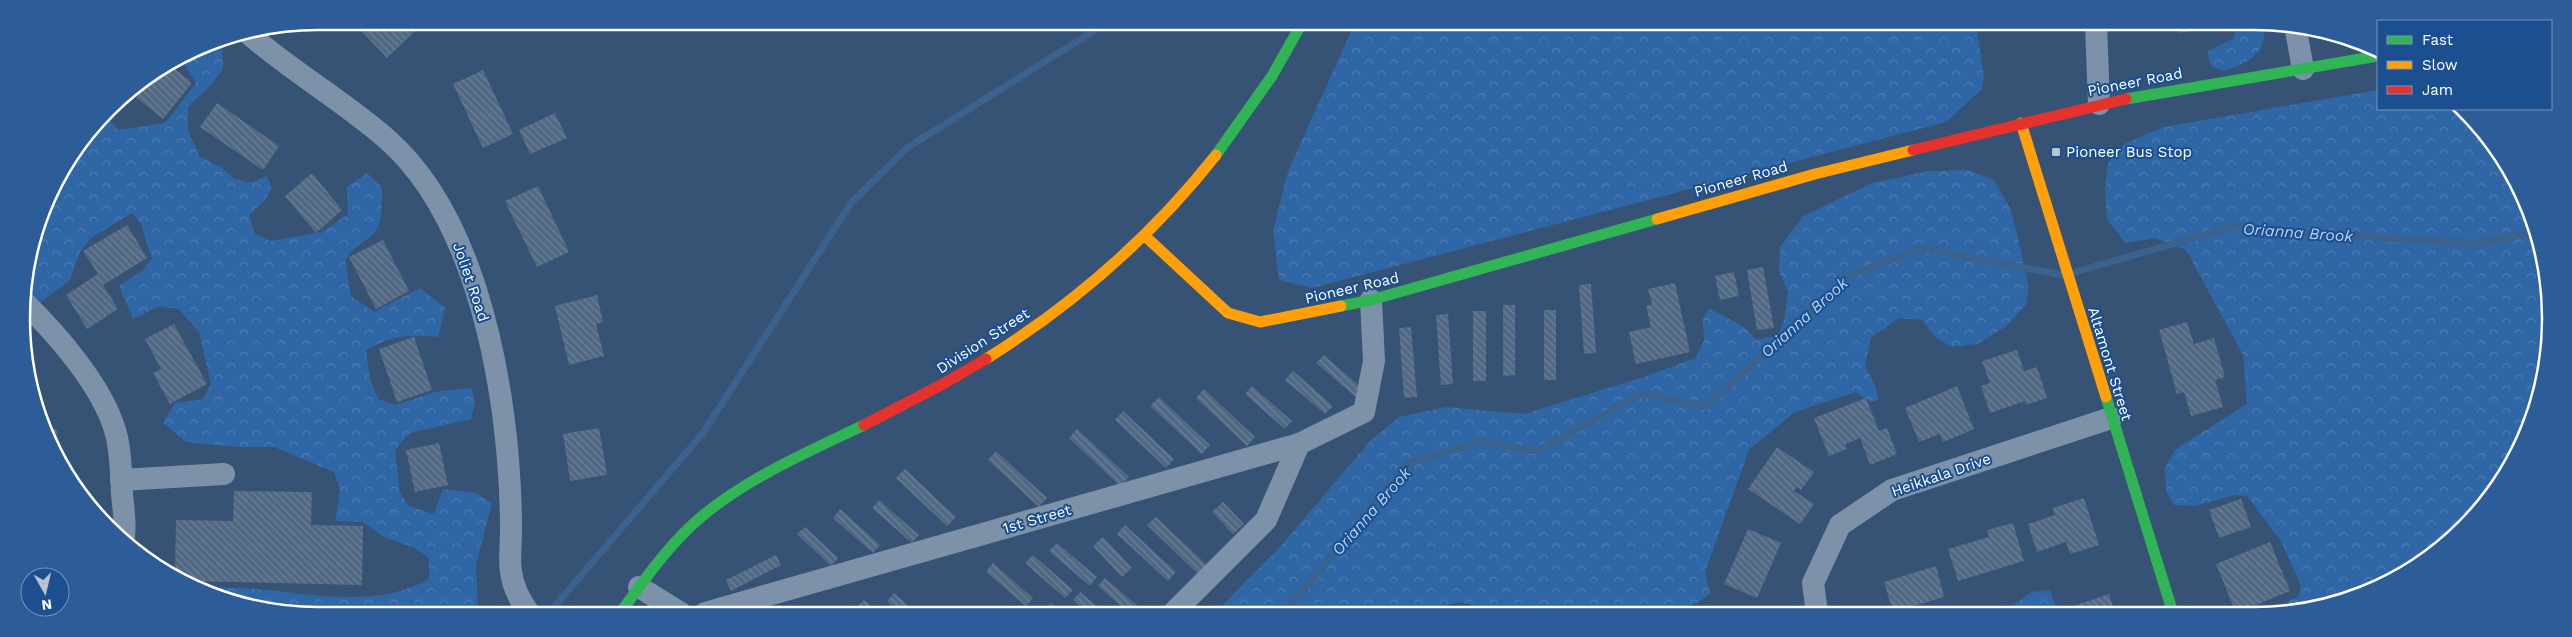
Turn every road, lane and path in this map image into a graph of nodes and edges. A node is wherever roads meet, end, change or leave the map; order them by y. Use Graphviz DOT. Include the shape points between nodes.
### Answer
graph roads {
  1 [pos="1297,30"];
  2 [pos="2096,30"];
  3 [pos="2297,33"];
  4 [pos="254,38"];
  5 [pos="2374,57"];
  6 [pos="2303,69"];
  7 [pos="2099,104"];
  8 [pos="2021,123"];
  9 [pos="1145,236"];
  10 [pos="1371,300"];
  11 [pos="31,308"];
  12 [pos="2111,418"];
  13 [pos="1299,444"];
  14 [pos="224,474"];
  15 [pos="121,480"];
  16 [pos="124,531"];
  17 [pos="639,587"];
  18 [pos="525,607"];
  19 [pos="624,607"];
  20 [pos="671,607"];
  21 [pos="727,607"];
  22 [pos="1179,607"];
  23 [pos="1815,607"];
  24 [pos="2171,607"];
  1 -- 9 [label="street, Division Street" via="1253,104 1202,172"];
  2 -- 7 [label="street"];
  3 -- 6 [label="street"];
  4 -- 18 [label="street, Joliet Road" via="388,140 416,170 455,236 486,324 503,406 511,495 511,573"];
  5 -- 6 [label="street, Pioneer Road"];
  6 -- 7 [label="street, Pioneer Road"];
  7 -- 8 [label="street, Pioneer Road"];
  8 -- 10 [label="street, Pioneer Road" via="1815,174"];
  8 -- 12 [label="street, Altamont Street"];
  9 -- 10 [label="street, Pioneer Road" via="1228,313 1260,322"];
  9 -- 17 [label="street, Division Street" via="1068,302 1012,343 924,395 759,478 701,517"];
  10 -- 13 [label="street, 1st Street" via="1374,361 1364,412"];
  11 -- 15 [label="street" via="77,362 101,399 115,429"];
  12 -- 23 [label="street, Heikkala Drive" via="1892,490 1840,525 1813,583"];
  12 -- 24 [label="street, Altamont Street"];
  13 -- 21 [label="street, 1st Street"];
  13 -- 22 [label="street" via="1266,520"];
  14 -- 15 [label="street"];
  15 -- 16 [label="street"];
  17 -- 19 [label="street, Division Street"];
  17 -- 20 [label="street"];
}
